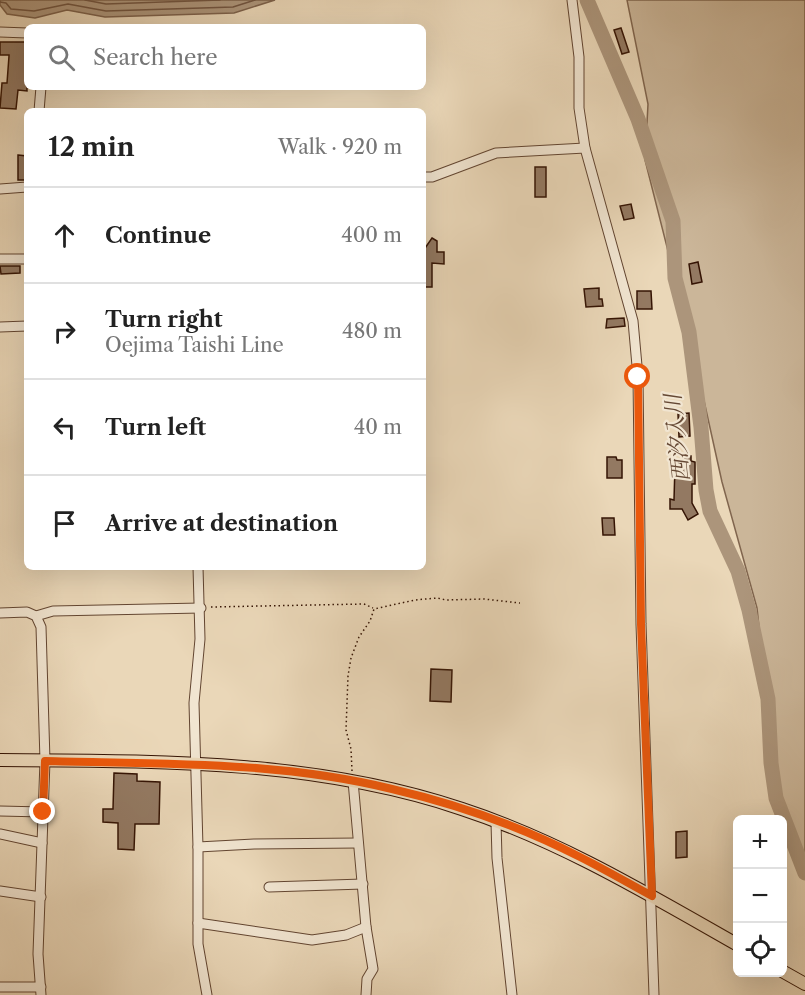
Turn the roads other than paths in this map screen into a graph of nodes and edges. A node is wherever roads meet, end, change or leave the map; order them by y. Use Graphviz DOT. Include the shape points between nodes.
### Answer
graph roads {
  1 [pos="572,0"];
  2 [pos="0,32"];
  3 [pos="24,33"];
  4 [pos="41,90"];
  5 [pos="39,108"];
  6 [pos="585,148"];
  7 [pos="426,177"];
  8 [pos="24,187"];
  9 [pos="0,189"];
  10 [pos="0,259"];
  11 [pos="24,259"];
  12 [pos="24,326"];
  13 [pos="0,327"];
  14 [pos="198,570"];
  15 [pos="201,608"];
  16 [pos="0,613"];
  17 [pos="36,616"];
  18 [pos="0,760"];
  19 [pos="45,761"];
  20 [pos="195,764"];
  21 [pos="353,781"];
  22 [pos="0,811"];
  23 [pos="43,812"];
  24 [pos="496,822"];
  25 [pos="0,834"];
  26 [pos="42,843"];
  27 [pos="358,843"];
  28 [pos="198,847"];
  29 [pos="363,884"];
  30 [pos="269,887"];
  31 [pos="0,891"];
  32 [pos="652,896"];
  33 [pos="41,897"];
  34 [pos="198,922"];
  35 [pos="366,927"];
  36 [pos="733,942"];
  37 [pos="787,973"];
  38 [pos="805,984"];
  39 [pos="0,987"];
  40 [pos="41,991"];
  41 [pos="207,995"];
  42 [pos="366,995"];
  43 [pos="512,995"];
  44 [pos="654,995"];
  1 -- 6 [label="street"];
  2 -- 3 [label="street"];
  4 -- 5 [label="street"];
  6 -- 7 [label="street" via="496,153"];
  6 -- 32 [label="street" via="631,312 637,366 641,624"];
  8 -- 9 [label="street"];
  10 -- 11 [label="street"];
  12 -- 13 [label="street"];
  14 -- 15 [label="street"];
  15 -- 17 [label="street" via="53,611"];
  15 -- 20 [label="street" via="194,703"];
  16 -- 17 [label="street" via="27,612"];
  17 -- 19 [label="street" via="41,627"];
  18 -- 19 [label="main road"];
  19 -- 20 [label="main road"];
  19 -- 23 [label="street"];
  20 -- 21 [label="main road"];
  20 -- 28 [label="street"];
  21 -- 24 [label="main road" via="442,803"];
  21 -- 27 [label="street"];
  22 -- 23 [label="street"];
  23 -- 26 [label="street"];
  24 -- 32 [label="main road" via="579,856"];
  24 -- 43 [label="street"];
  25 -- 26 [label="street"];
  26 -- 33 [label="street"];
  27 -- 28 [label="street"];
  27 -- 29 [label="street"];
  28 -- 34 [label="street"];
  29 -- 30 [label="street"];
  29 -- 35 [label="street"];
  31 -- 33 [label="street"];
  32 -- 36 [label="main road"];
  32 -- 44 [label="street"];
  33 -- 40 [label="street"];
  34 -- 35 [label="street" via="312,940 346,935"];
  34 -- 41 [label="street"];
  35 -- 42 [label="street" via="373,969 367,979"];
  37 -- 38 [label="main road"];
  39 -- 40 [label="street"];
}
